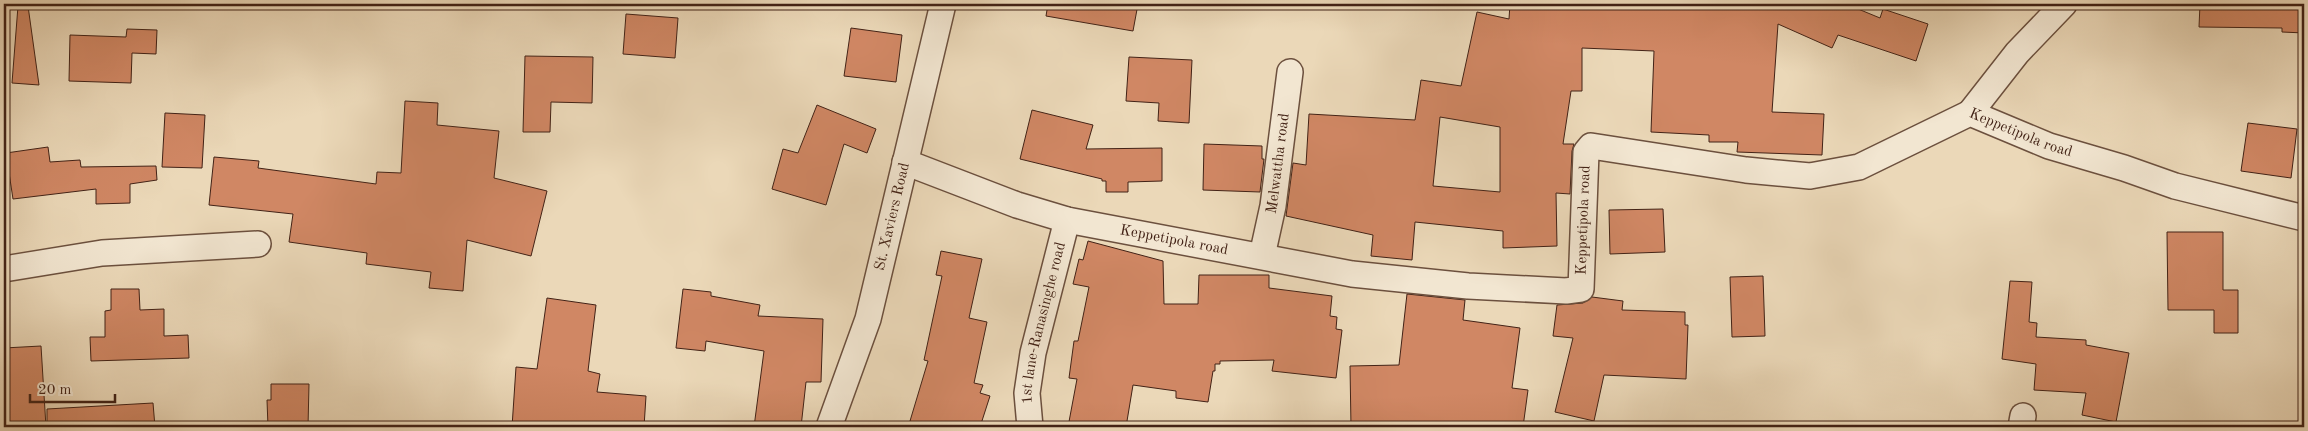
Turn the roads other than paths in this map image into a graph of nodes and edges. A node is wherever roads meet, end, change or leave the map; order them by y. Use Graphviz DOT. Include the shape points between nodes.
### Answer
graph roads {
  1 [pos="943,4"];
  2 [pos="2064,4"];
  3 [pos="1290,72"];
  4 [pos="1970,113"];
  5 [pos="906,162"];
  6 [pos="2304,218"];
  7 [pos="1067,220"];
  8 [pos="258,244"];
  9 [pos="1262,256"];
  10 [pos="4,269"];
  11 [pos="829,427"];
  12 [pos="1030,427"];
  1 -- 5 [label="street, St. Xaviers Road"];
  2 -- 4 [label="street" via="2018,53"];
  3 -- 9 [label="street, Melwattha road" via="1273,206"];
  4 -- 6 [label="street, Keppetipola road" via="2049,146 2175,186"];
  4 -- 9 [label="street, Keppetipola road" via="1859,167 1810,176 1746,170 1592,146 1586,152 1581,289 1576,291 1468,286 1352,274"];
  5 -- 7 [label="street, Keppetipola road" via="1017,205"];
  5 -- 11 [label="street, St. Xaviers Road" via="868,319"];
  7 -- 9 [label="street, Keppetipola road"];
  7 -- 12 [label="street, 1st lane-Ranasinghe road" via="1033,353 1026,393"];
  8 -- 10 [label="street" via="102,253"];
}
